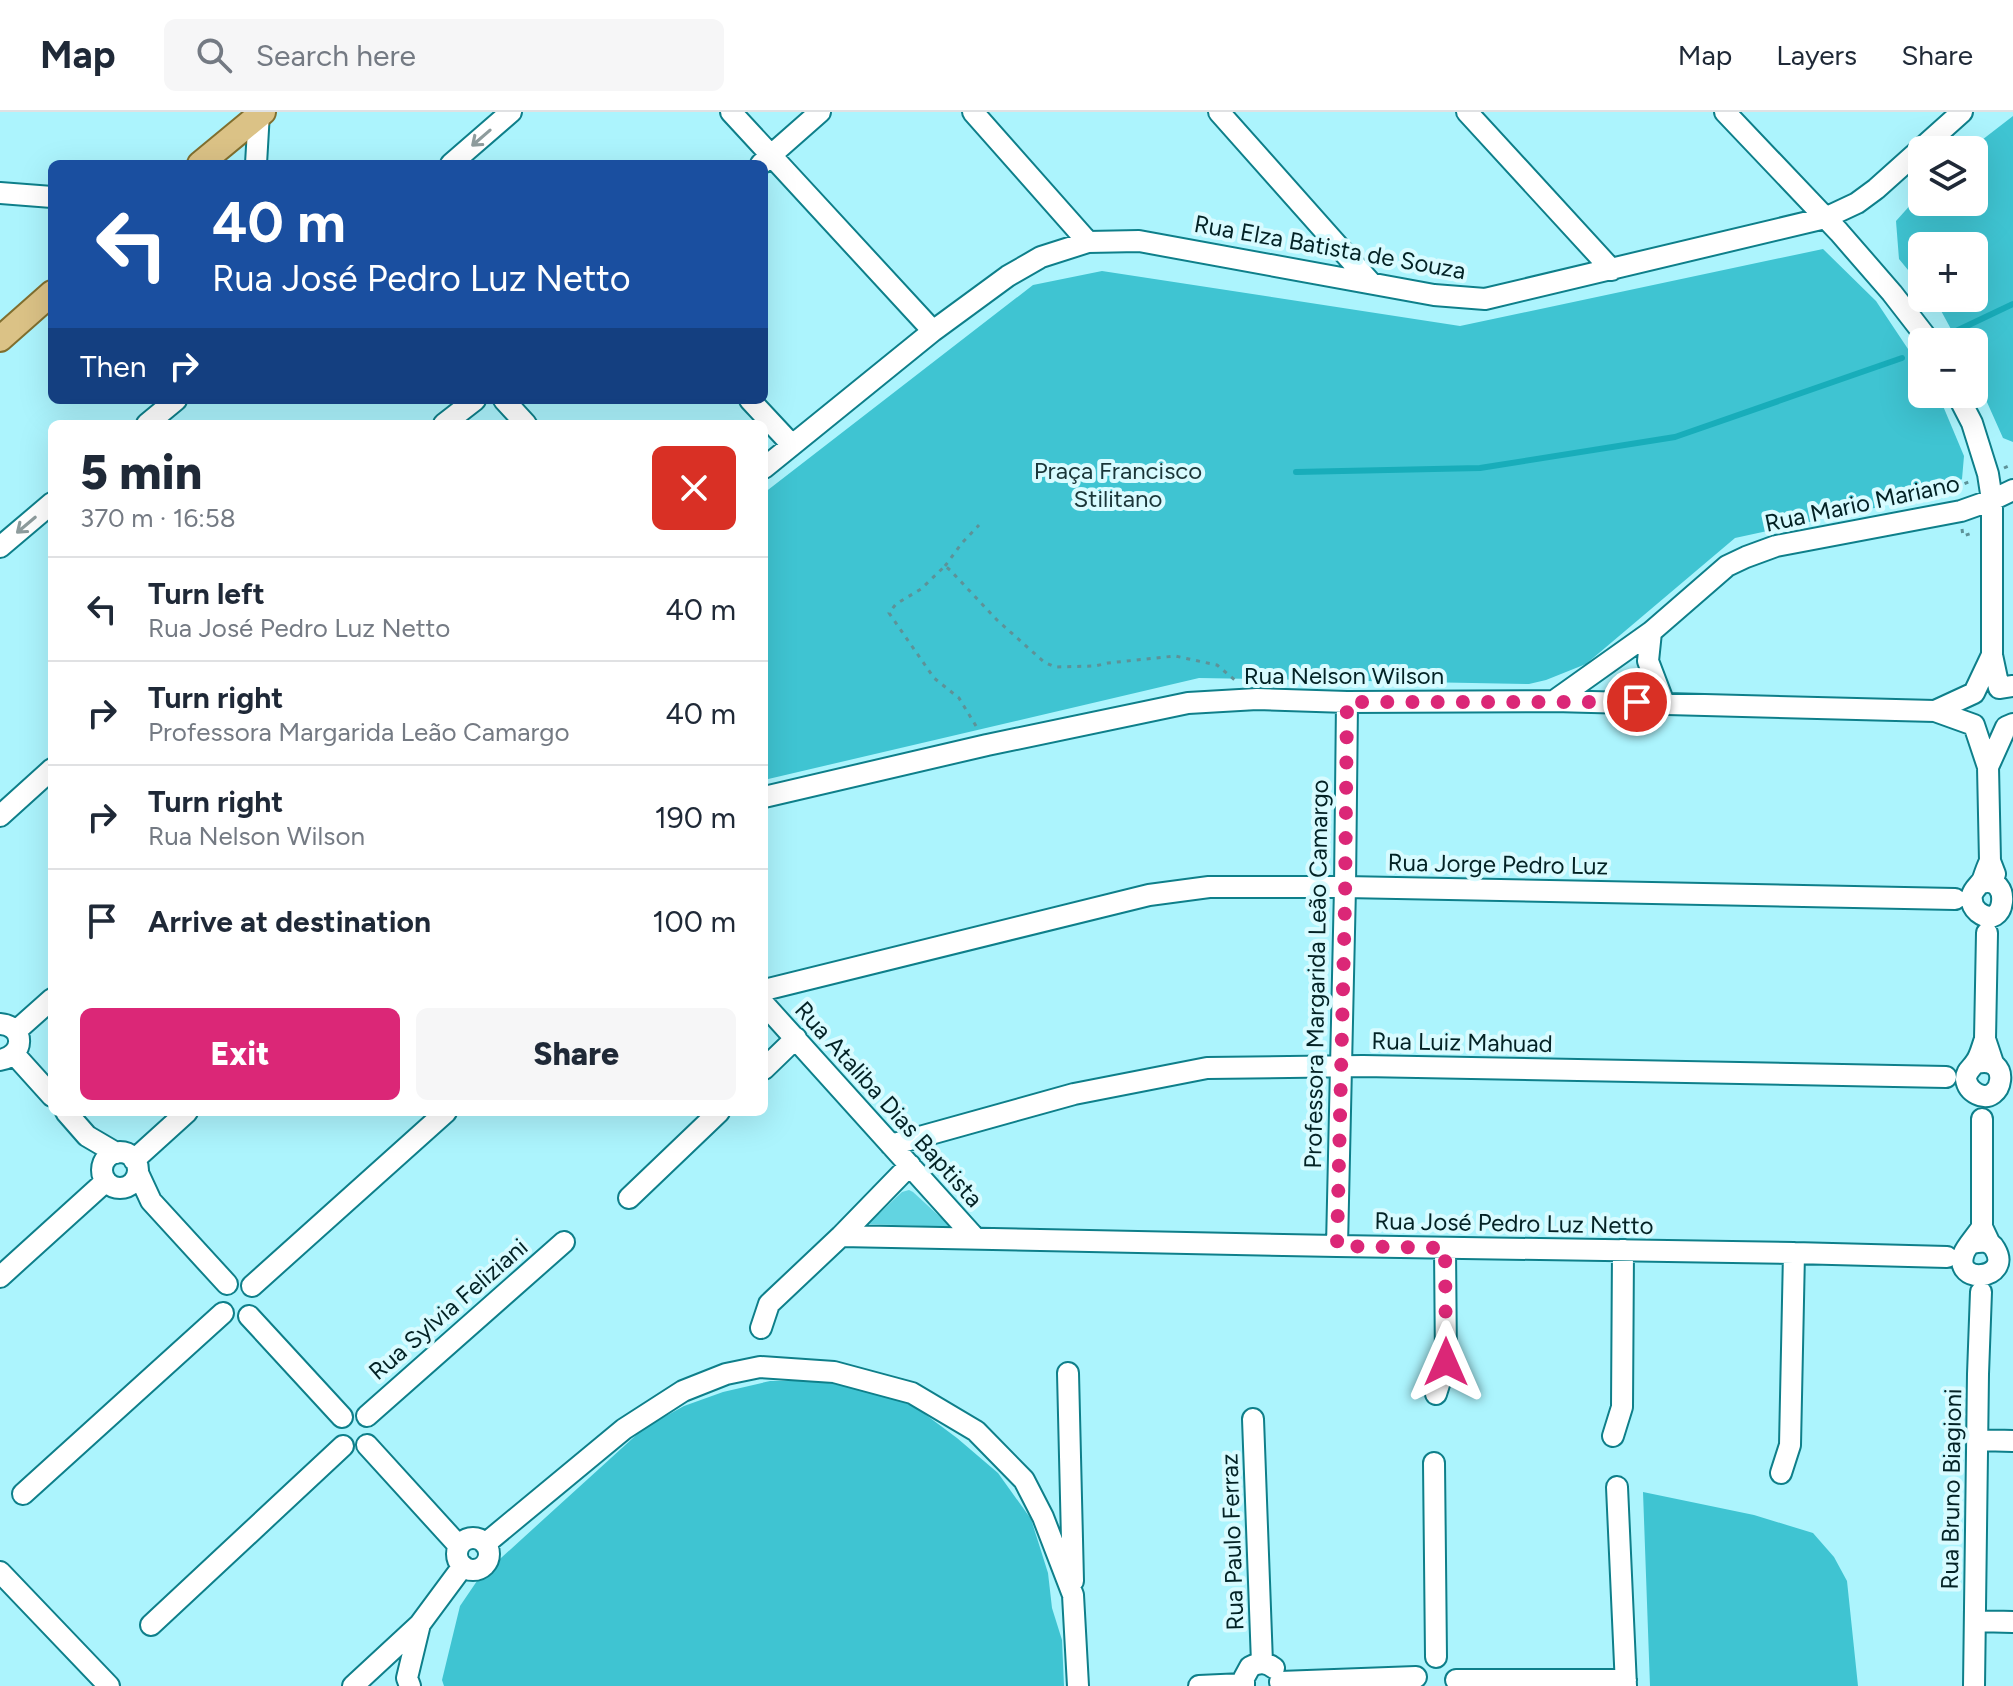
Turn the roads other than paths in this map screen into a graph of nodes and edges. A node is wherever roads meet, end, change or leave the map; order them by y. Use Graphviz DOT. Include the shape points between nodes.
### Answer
graph roads {
  1 [pos="511,112"];
  2 [pos="731,112"];
  3 [pos="820,112"];
  4 [pos="973,112"];
  5 [pos="1219,112"];
  6 [pos="1467,112"];
  7 [pos="1725,112"];
  8 [pos="1962,112"];
  9 [pos="260,114"];
  10 [pos="205,160"];
  11 [pos="256,160"];
  12 [pos="456,160"];
  13 [pos="766,160"];
  14 [pos="768,162"];
  15 [pos="0,193"];
  16 [pos="48,197"];
  17 [pos="1825,218"];
  18 [pos="1088,242"];
  19 [pos="1612,270"];
  20 [pos="1371,283"];
  21 [pos="48,297"];
  22 [pos="1919,328"];
  23 [pos="933,331"];
  24 [pos="0,339"];
  25 [pos="171,404"];
  26 [pos="470,404"];
  27 [pos="508,404"];
  28 [pos="754,404"];
  29 [pos="1964,408"];
  30 [pos="152,420"];
  31 [pos="449,420"];
  32 [pos="522,420"];
  33 [pos="792,445"];
  34 [pos="768,465"];
  35 [pos="2013,490"];
  36 [pos="1992,500"];
  37 [pos="48,506"];
  38 [pos="0,547"];
  39 [pos="1651,632"];
  40 [pos="1992,655"];
  41 [pos="2008,692"];
  42 [pos="1974,693"];
  43 [pos="1554,701"];
  44 [pos="1347,702"];
  45 [pos="1664,703"];
  46 [pos="1935,711"];
  47 [pos="2011,722"];
  48 [pos="1974,725"];
  49 [pos="1988,767"];
  50 [pos="48,773"];
  51 [pos="768,796"];
  52 [pos="0,816"];
  53 [pos="1345,887"];
  54 [pos="1990,902"];
  55 [pos="768,989"];
  56 [pos="48,1002"];
  57 [pos="768,1008"];
  58 [pos="8,1027"];
  59 [pos="796,1038"];
  60 [pos="7,1058"];
  61 [pos="768,1065"];
  62 [pos="1341,1066"];
  63 [pos="1990,1078"];
  64 [pos="48,1093"];
  65 [pos="70,1116"];
  66 [pos="182,1116"];
  67 [pos="442,1116"];
  68 [pos="715,1116"];
  69 [pos="891,1145"];
  70 [pos="910,1165"];
  71 [pos="120,1171"];
  72 [pos="629,1198"];
  73 [pos="841,1236"];
  74 [pos="976,1239"];
  75 [pos="564,1242"];
  76 [pos="1337,1246"];
  77 [pos="1445,1248"];
  78 [pos="1623,1250"];
  79 [pos="1794,1253"];
  80 [pos="1983,1259"];
  81 [pos="0,1277"];
  82 [pos="227,1284"];
  83 [pos="252,1286"];
  84 [pos="223,1313"];
  85 [pos="249,1316"];
  86 [pos="761,1328"];
  87 [pos="1068,1373"];
  88 [pos="1436,1394"];
  89 [pos="367,1416"];
  90 [pos="342,1417"];
  91 [pos="1253,1419"];
  92 [pos="1613,1436"];
  93 [pos="1978,1440"];
  94 [pos="2013,1441"];
  95 [pos="367,1445"];
  96 [pos="343,1446"];
  97 [pos="1434,1463"];
  98 [pos="1781,1473"];
  99 [pos="1617,1487"];
  100 [pos="23,1494"];
  101 [pos="461,1556"];
  102 [pos="0,1572"];
  103 [pos="1073,1595"];
  104 [pos="1975,1621"];
  105 [pos="2013,1622"];
  106 [pos="420,1624"];
  107 [pos="151,1625"];
  108 [pos="1436,1657"];
  109 [pos="1262,1663"];
  110 [pos="373,1668"];
  111 [pos="408,1682"];
  112 [pos="1418,1682"];
  113 [pos="1454,1683"];
  114 [pos="1626,1683"];
  115 [pos="1280,1684"];
  116 [pos="1243,1685"];
  117 [pos="109,1686"];
  118 [pos="353,1686"];
  119 [pos="1078,1686"];
  120 [pos="1199,1686"];
  121 [pos="1974,1686"];
  1 -- 12 [label="street, one-way"];
  2 -- 13 [label="street"];
  3 -- 13 [label="street"];
  4 -- 18 [label="street"];
  5 -- 20 [label="street"];
  6 -- 19 [label="street"];
  7 -- 17 [label="street"];
  8 -- 17 [label="street, Rua Elza Batista de Souza" via="1876,189"];
  9 -- 10 [label="main road"];
  9 -- 11 [label="street"];
  14 -- 23 [label="street"];
  15 -- 16 [label="street"];
  17 -- 19 [label="street, Rua Elza Batista de Souza"];
  17 -- 22 [label="street"];
  18 -- 20 [label="street, Rua Elza Batista de Souza" via="1139,241"];
  18 -- 23 [label="street, Rua Elza Batista de Souza" via="1041,257"];
  19 -- 20 [label="street, Rua Elza Batista de Souza" via="1485,299"];
  21 -- 24 [label="main road"];
  23 -- 33 [label="street, Rua Elza Batista de Souza"];
  25 -- 30 [label="street"];
  26 -- 31 [label="street"];
  27 -- 32 [label="street"];
  28 -- 33 [label="street"];
  29 -- 36 [label="street"];
  33 -- 34 [label="street, Rua Elza Batista de Souza"];
  35 -- 36 [label="street, Rua Mario Mariano"];
  36 -- 39 [label="street, Rua Mario Mariano" via="1746,557 1727,566"];
  36 -- 40 [label="street"];
  37 -- 38 [label="street, one-way"];
  39 -- 43 [label="street, Rua Mario Mariano"];
  39 -- 45 [label="street" via="1648,661"];
  40 -- 41 [label="street"];
  40 -- 42 [label="street"];
  41 -- 42 [label="street, Rua Nelson Wilson" via="1986,687"];
  42 -- 46 [label="street, Rua Nelson Wilson"];
  42 -- 48 [label="street" via="1968,712"];
  43 -- 44 [label="street, Rua Nelson Wilson"];
  43 -- 45 [label="street, Rua Nelson Wilson"];
  44 -- 51 [label="street, Rua Nelson Wilson" via="1188,703"];
  44 -- 53 [label="street, Professora Margarida Leão Camargo"];
  45 -- 46 [label="street, Rua Nelson Wilson"];
  46 -- 48 [label="street, Rua Nelson Wilson"];
  47 -- 48 [label="street, Rua Nelson Wilson" via="1993,733"];
  47 -- 49 [label="street"];
  48 -- 49 [label="street"];
  49 -- 54 [label="street"];
  50 -- 52 [label="street"];
  53 -- 54 [label="street, Rua Jorge Pedro Luz"];
  53 -- 55 [label="street, Rua Jorge Pedro Luz" via="1209,887 1149,895"];
  53 -- 62 [label="street, Professora Margarida Leão Camargo"];
  54 -- 63 [label="street" via="1985,1039"];
  56 -- 58 [label="street"];
  57 -- 59 [label="street, Rua Ataliba Dias Baptista"];
  58 -- 60 [label="street" via="20,1043"];
  59 -- 61 [label="street"];
  59 -- 69 [label="street, Rua Ataliba Dias Baptista"];
  60 -- 64 [label="street"];
  62 -- 63 [label="street, Rua Luiz Mahuad"];
  62 -- 69 [label="street, Rua Luiz Mahuad" via="1207,1068 1074,1094"];
  62 -- 76 [label="street, Professora Margarida Leão Camargo"];
  63 -- 80 [label="street, Rua Bruno Biagioni" via="1982,1119"];
  65 -- 71 [label="street"];
  66 -- 71 [label="street"];
  67 -- 83 [label="street"];
  68 -- 72 [label="street"];
  69 -- 70 [label="street, Rua Ataliba Dias Baptista"];
  70 -- 73 [label="street"];
  70 -- 74 [label="street, Rua Ataliba Dias Baptista"];
  71 -- 81 [label="street"];
  71 -- 82 [label="street"];
  73 -- 74 [label="street, Rua José Pedro Luz Netto"];
  73 -- 86 [label="street" via="769,1304"];
  74 -- 76 [label="street, Rua José Pedro Luz Netto"];
  75 -- 89 [label="street, Rua Sylvia Feliziani"];
  76 -- 77 [label="street, Rua José Pedro Luz Netto"];
  77 -- 78 [label="street, Rua José Pedro Luz Netto"];
  77 -- 88 [label="street" via="1446,1362"];
  78 -- 79 [label="street, Rua José Pedro Luz Netto"];
  78 -- 92 [label="street" via="1622,1407"];
  79 -- 80 [label="street, Rua José Pedro Luz Netto"];
  79 -- 98 [label="street" via="1790,1445"];
  80 -- 93 [label="street, Rua Bruno Biagioni"];
  82 -- 83 [label="street" via="240,1281"];
  82 -- 84 [label="street" via="218,1297"];
  83 -- 85 [label="street" via="257,1304"];
  84 -- 85 [label="street" via="235,1319"];
  84 -- 100 [label="street"];
  85 -- 90 [label="street"];
  87 -- 103 [label="street"];
  89 -- 90 [label="street" via="352,1411"];
  89 -- 95 [label="street" via="374,1428"];
  90 -- 96 [label="street" via="335,1433"];
  91 -- 109 [label="street, Rua Paulo Ferraz"];
  93 -- 94 [label="street"];
  93 -- 104 [label="street, Rua Bruno Biagioni"];
  95 -- 96 [label="street" via="357,1450"];
  95 -- 101 [label="street"];
  96 -- 107 [label="street"];
  97 -- 108 [label="street"];
  99 -- 114 [label="street"];
  101 -- 103 [label="street" via="471,1569 482,1567 489,1556 485,1544 624,1429 683,1391 760,1367 834,1372 912,1393 976,1431 1024,1480"];
  101 -- 106 [label="street"];
  102 -- 117 [label="street"];
  103 -- 119 [label="street"];
  104 -- 105 [label="street"];
  104 -- 121 [label="street, Rua Bruno Biagioni"];
  106 -- 110 [label="street"];
  106 -- 111 [label="street"];
  108 -- 112 [label="street" via="1422,1664"];
  108 -- 113 [label="street" via="1449,1664"];
  109 -- 115 [label="street" via="1273,1667"];
  109 -- 116 [label="street" via="1250,1667"];
  110 -- 111 [label="street"];
  110 -- 118 [label="street"];
  112 -- 115 [label="street"];
  113 -- 114 [label="street"];
  116 -- 120 [label="street"];
}
